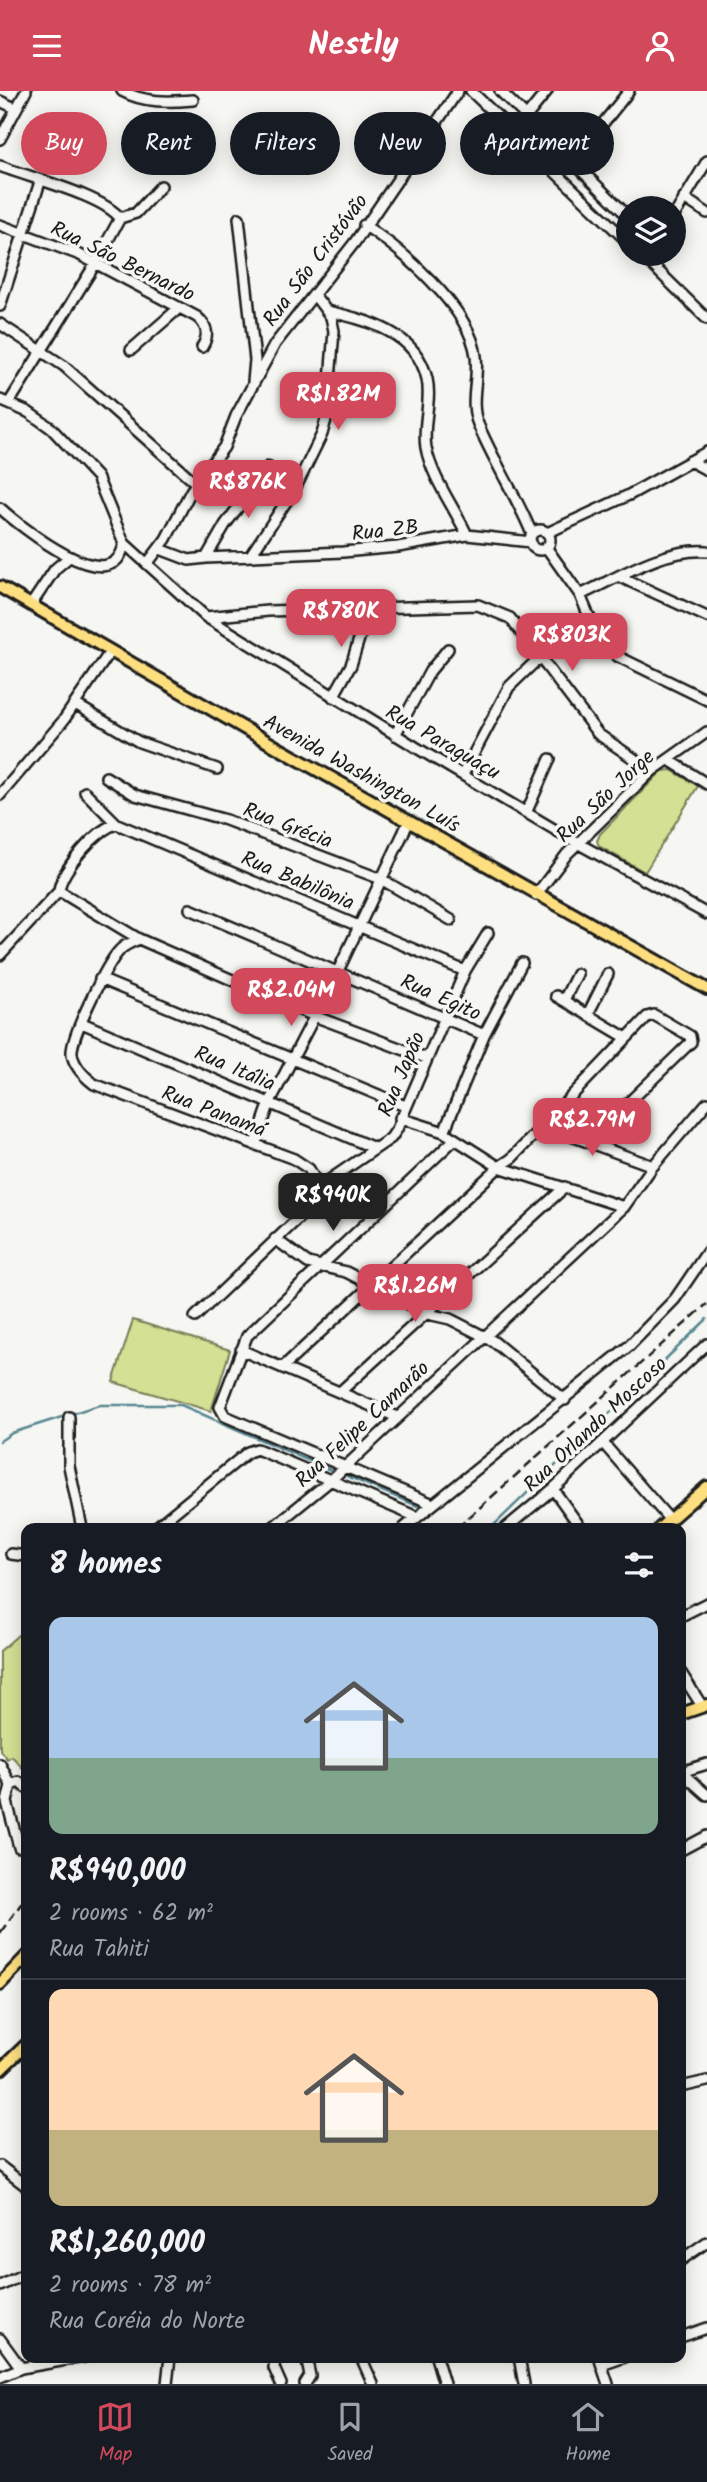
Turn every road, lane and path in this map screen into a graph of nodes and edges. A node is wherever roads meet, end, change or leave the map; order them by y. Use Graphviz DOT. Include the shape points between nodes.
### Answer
graph roads {
  1 [pos="26,91"];
  2 [pos="122,91"];
  3 [pos="458,91"];
  4 [pos="471,91"];
  5 [pos="500,91"];
  6 [pos="547,91"];
  7 [pos="629,91"];
  8 [pos="193,100"];
  9 [pos="0,101"];
  10 [pos="15,108"];
  11 [pos="493,112"];
  12 [pos="520,112"];
  13 [pos="531,112"];
  14 [pos="612,112"];
  15 [pos="0,139"];
  16 [pos="707,160"];
  17 [pos="0,166"];
  18 [pos="559,175"];
  19 [pos="585,175"];
  20 [pos="40,182"];
  21 [pos="161,186"];
  22 [pos="685,196"];
  23 [pos="686,199"];
  24 [pos="616,204"];
  25 [pos="707,213"];
  26 [pos="118,216"];
  27 [pos="239,218"];
  28 [pos="0,225"];
  29 [pos="364,225"];
  30 [pos="616,230"];
  31 [pos="25,233"];
  32 [pos="94,266"];
  33 [pos="659,266"];
  34 [pos="315,296"];
  35 [pos="0,306"];
  36 [pos="179,308"];
  37 [pos="327,311"];
  38 [pos="707,319"];
  39 [pos="0,324"];
  40 [pos="202,347"];
  41 [pos="40,349"];
  42 [pos="131,350"];
  43 [pos="252,390"];
  44 [pos="5,402"];
  45 [pos="707,452"];
  46 [pos="690,461"];
  47 [pos="268,467"];
  48 [pos="707,470"];
  49 [pos="198,485"];
  50 [pos="0,508"];
  51 [pos="547,533"];
  52 [pos="467,535"];
  53 [pos="531,538"];
  54 [pos="124,543"];
  55 [pos="546,547"];
  56 [pos="160,549"];
  57 [pos="707,551"];
  58 [pos="250,556"];
  59 [pos="68,558"];
  60 [pos="206,558"];
  61 [pos="147,564"];
  62 [pos="620,577"];
  63 [pos="0,587"];
  64 [pos="580,595"];
  65 [pos="30,605"];
  66 [pos="368,610"];
  67 [pos="206,617"];
  68 [pos="707,617"];
  69 [pos="448,649"];
  70 [pos="110,652"];
  71 [pos="541,656"];
  72 [pos="333,697"];
  73 [pos="707,699"];
  74 [pos="75,704"];
  75 [pos="707,732"];
  76 [pos="395,734"];
  77 [pos="550,759"];
  78 [pos="668,760"];
  79 [pos="217,769"];
  80 [pos="652,771"];
  81 [pos="463,774"];
  82 [pos="106,778"];
  83 [pos="707,784"];
  84 [pos="85,792"];
  85 [pos="0,795"];
  86 [pos="527,811"];
  87 [pos="409,821"];
  88 [pos="117,824"];
  89 [pos="579,844"];
  90 [pos="381,879"];
  91 [pos="58,891"];
  92 [pos="536,895"];
  93 [pos="190,909"];
  94 [pos="707,914"];
  95 [pos="451,920"];
  96 [pos="360,925"];
  97 [pos="488,933"];
  98 [pos="139,939"];
  99 [pos="0,955"];
  100 [pos="522,963"];
  101 [pos="338,971"];
  102 [pos="464,971"];
  103 [pos="577,974"];
  104 [pos="608,974"];
  105 [pos="100,979"];
  106 [pos="707,989"];
  107 [pos="588,1014"];
  108 [pos="314,1016"];
  109 [pos="444,1018"];
  110 [pos="82,1023"];
  111 [pos="484,1035"];
  112 [pos="625,1037"];
  113 [pos="293,1057"];
  114 [pos="426,1058"];
  115 [pos="270,1102"];
  116 [pos="707,1103"];
  117 [pos="405,1106"];
  118 [pos="400,1118"];
  119 [pos="541,1125"];
  120 [pos="444,1132"];
  121 [pos="455,1139"];
  122 [pos="589,1141"];
  123 [pos="255,1145"];
  124 [pos="374,1148"];
  125 [pos="653,1166"];
  126 [pos="499,1167"];
  127 [pos="319,1187"];
  128 [pos="565,1187"];
  129 [pos="624,1207"];
  130 [pos="275,1239"];
  131 [pos="707,1252"];
  132 [pos="320,1267"];
  133 [pos="373,1284"];
  134 [pos="428,1314"];
  135 [pos="195,1317"];
  136 [pos="483,1336"];
  137 [pos="707,1344"];
  138 [pos="241,1350"];
  139 [pos="284,1366"];
  140 [pos="341,1391"];
  141 [pos="565,1400"];
  142 [pos="69,1417"];
  143 [pos="397,1417"];
  144 [pos="603,1443"];
  145 [pos="344,1467"];
  146 [pos="331,1480"];
  147 [pos="707,1487"];
  148 [pos="553,1489"];
  149 [pos="433,1504"];
  150 [pos="417,1517"];
  151 [pos="669,1519"];
  152 [pos="81,1523"];
  153 [pos="161,1523"];
  154 [pos="278,1523"];
  155 [pos="410,1523"];
  156 [pos="512,1523"];
  157 [pos="577,1523"];
  158 [pos="665,1523"];
  159 [pos="11,1554"];
  160 [pos="21,1555"];
  161 [pos="707,1604"];
  162 [pos="686,1614"];
  163 [pos="686,1680"];
  164 [pos="705,1705"];
  165 [pos="686,1712"];
  166 [pos="0,1764"];
  167 [pos="707,1764"];
  168 [pos="686,1774"];
  169 [pos="686,1778"];
  170 [pos="21,1784"];
  171 [pos="11,1785"];
  172 [pos="707,1795"];
  173 [pos="707,1836"];
  174 [pos="21,1840"];
  175 [pos="686,1847"];
  176 [pos="21,1962"];
  177 [pos="0,1984"];
  178 [pos="21,2050"];
  179 [pos="0,2070"];
  180 [pos="707,2081"];
  181 [pos="686,2086"];
  182 [pos="1,2169"];
  183 [pos="21,2183"];
  184 [pos="707,2242"];
  185 [pos="686,2257"];
  186 [pos="21,2275"];
  187 [pos="0,2285"];
  188 [pos="707,2328"];
  189 [pos="686,2335"];
  190 [pos="0,2339"];
  191 [pos="49,2363"];
  192 [pos="169,2363"];
  193 [pos="274,2363"];
  194 [pos="307,2363"];
  195 [pos="364,2363"];
  196 [pos="438,2363"];
  197 [pos="520,2363"];
  198 [pos="601,2363"];
  199 [pos="20,2368"];
  200 [pos="0,2377"];
  201 [pos="167,2384"];
  202 [pos="281,2384"];
  203 [pos="305,2384"];
  204 [pos="373,2384"];
  205 [pos="444,2384"];
  206 [pos="524,2384"];
  207 [pos="608,2384"];
  1 -- 10 [label="street"];
  2 -- 8 [label="street" via="140,99"];
  3 -- 29 [label="street, Rua São Cristóvão"];
  4 -- 11 [label="street"];
  5 -- 12 [label="street"];
  6 -- 13 [label="street"];
  7 -- 14 [label="street"];
  9 -- 10 [label="street"];
  10 -- 15 [label="street"];
  16 -- 22 [label="street"];
  17 -- 20 [label="street"];
  18 -- 30 [label="street"];
  19 -- 24 [label="street"];
  20 -- 26 [label="street" via="97,200"];
  20 -- 31 [label="street"];
  21 -- 26 [label="street" via="135,213"];
  23 -- 25 [label="street"];
  26 -- 32 [label="street"];
  27 -- 43 [label="street" via="255,360"];
  28 -- 31 [label="street, Rua São Bernardo"];
  29 -- 34 [label="street, Rua São Cristóvão"];
  29 -- 53 [label="street" via="408,259 460,316 470,334 476,353 477,423 524,512"];
  31 -- 32 [label="street, Rua São Bernardo" via="80,255"];
  31 -- 35 [label="street"];
  32 -- 36 [label="street, Rua São Bernardo"];
  32 -- 41 [label="street"];
  33 -- 38 [label="street"];
  34 -- 37 [label="street"];
  34 -- 43 [label="street, Rua São Cristóvão" via="275,344"];
  36 -- 40 [label="street, Rua São Bernardo" via="203,321 207,334"];
  36 -- 42 [label="street"];
  37 -- 52 [label="street" via="396,334 422,365 427,379 427,451"];
  37 -- 58 [label="street" via="334,331 322,434 296,487"];
  39 -- 41 [label="street"];
  41 -- 44 [label="street"];
  41 -- 49 [label="street"];
  43 -- 49 [label="street, Rua São Cristóvão" via="224,447"];
  44 -- 54 [label="street" via="51,428 97,477"];
  45 -- 46 [label="street"];
  46 -- 48 [label="street"];
  46 -- 51 [label="street"];
  47 -- 60 [label="street"];
  49 -- 56 [label="street, Rua São Cristóvão"];
  50 -- 59 [label="street"];
  51 -- 53 [label="street" via="539,530"];
  51 -- 55 [label="street" via="550,541"];
  52 -- 53 [label="street, Rua ZB"];
  52 -- 58 [label="street, Rua ZB" via="386,548"];
  53 -- 55 [label="street" via="535,548"];
  54 -- 59 [label="street" via="117,556 102,566"];
  54 -- 61 [label="street, Rua Paraguaçu"];
  55 -- 64 [label="street"];
  56 -- 60 [label="street, Rua ZB" via="189,560"];
  56 -- 61 [label="street, Rua São Cristóvão"];
  57 -- 62 [label="street" via="667,557"];
  58 -- 60 [label="street, Rua ZB"];
  59 -- 65 [label="street"];
  61 -- 67 [label="street, Rua Paraguaçu"];
  62 -- 64 [label="street"];
  62 -- 68 [label="street"];
  63 -- 65 [label="main road, Avenida Washington Luís"];
  64 -- 73 [label="street" via="596,633 617,656"];
  65 -- 70 [label="main road, Avenida Washington Luís"];
  66 -- 67 [label="street"];
  66 -- 71 [label="street" via="478,605 510,618"];
  66 -- 72 [label="street" via="351,665"];
  67 -- 72 [label="street, Rua Paraguaçu"];
  69 -- 76 [label="street" via="430,671"];
  70 -- 74 [label="street"];
  70 -- 87 [label="main road, Avenida Washington Luís"];
  71 -- 80 [label="street" via="598,734"];
  71 -- 81 [label="street" via="509,687"];
  72 -- 76 [label="street, Rua Paraguaçu"];
  74 -- 79 [label="street" via="139,742"];
  74 -- 85 [label="street"];
  75 -- 78 [label="street, Rua São Jorge"];
  76 -- 81 [label="street, Rua Paraguaçu"];
  77 -- 86 [label="street"];
  78 -- 80 [label="street, Rua São Jorge"];
  78 -- 83 [label="street"];
  80 -- 89 [label="street, Rua São Jorge"];
  81 -- 86 [label="street, Rua Paraguaçu"];
  82 -- 90 [label="street, Rua Grécia" via="135,795 226,820"];
  84 -- 88 [label="street"];
  86 -- 89 [label="street, Rua Paraguaçu"];
  87 -- 90 [label="street"];
  87 -- 92 [label="main road, Avenida Washington Luís"];
  88 -- 91 [label="street" via="101,832 74,860 61,877"];
  88 -- 96 [label="street, Rua Babilônia"];
  89 -- 92 [label="street, Rua São Jorge"];
  89 -- 94 [label="street, Rua Paraguaçu"];
  90 -- 95 [label="street, Rua Grécia"];
  90 -- 96 [label="street"];
  91 -- 98 [label="street"];
  91 -- 99 [label="street"];
  92 -- 106 [label="main road, Avenida Washington Luís"];
  93 -- 101 [label="street, Rua Egito"];
  96 -- 101 [label="street"];
  96 -- 102 [label="street, Rua Babilônia"];
  97 -- 102 [label="street, Rua Japão"];
  98 -- 105 [label="street" via="121,948"];
  98 -- 108 [label="street"];
  100 -- 111 [label="street"];
  101 -- 108 [label="street"];
  101 -- 109 [label="street, Rua Egito"];
  102 -- 109 [label="street, Rua Japão"];
  103 -- 107 [label="street" via="560,998"];
  104 -- 107 [label="street"];
  105 -- 110 [label="street"];
  105 -- 113 [label="street"];
  107 -- 112 [label="street"];
  108 -- 113 [label="street"];
  108 -- 114 [label="street"];
  109 -- 111 [label="street, Rua Egito"];
  109 -- 114 [label="street, Rua Japão"];
  110 -- 115 [label="street, Rua Itália"];
  110 -- 123 [label="street, Rua Panamá" via="71,1051 88,1079"];
  111 -- 120 [label="street"];
  112 -- 119 [label="street"];
  112 -- 122 [label="street" via="652,1015 689,1035 691,1042"];
  113 -- 115 [label="street"];
  113 -- 117 [label="street"];
  114 -- 117 [label="street, Rua Japão"];
  115 -- 123 [label="street"];
  115 -- 124 [label="street, Rua Itália"];
  116 -- 125 [label="street, Rua Felipe Camarão"];
  117 -- 118 [label="street, Rua Japão"];
  118 -- 120 [label="street"];
  118 -- 124 [label="street, Rua Japão" via="391,1138"];
  119 -- 122 [label="street"];
  119 -- 126 [label="street"];
  120 -- 121 [label="street"];
  121 -- 126 [label="street"];
  121 -- 132 [label="street"];
  122 -- 125 [label="street"];
  123 -- 127 [label="street, Rua Panamá" via="303,1164"];
  124 -- 127 [label="street, Rua Japão"];
  125 -- 129 [label="street, Rua Felipe Camarão"];
  126 -- 128 [label="street"];
  126 -- 133 [label="street"];
  127 -- 130 [label="street, Rua Japão" via="308,1209"];
  128 -- 129 [label="street"];
  128 -- 134 [label="street"];
  129 -- 136 [label="street, Rua Felipe Camarão"];
  130 -- 132 [label="street"];
  130 -- 135 [label="street, Rua Japão"];
  131 -- 141 [label="street" via="657,1319"];
  132 -- 133 [label="street" via="338,1269"];
  132 -- 138 [label="street" via="247,1336"];
  133 -- 134 [label="street"];
  133 -- 139 [label="street"];
  134 -- 136 [label="street" via="450,1319"];
  134 -- 140 [label="street"];
  136 -- 141 [label="street"];
  136 -- 143 [label="street, Rua Felipe Camarão"];
  137 -- 144 [label="street, Rua Orlando Moscoso"];
  138 -- 139 [label="street"];
  138 -- 145 [label="street" via="220,1410 225,1416"];
  139 -- 140 [label="street"];
  140 -- 143 [label="street"];
  141 -- 149 [label="street"];
  142 -- 152 [label="street" via="69,1466"];
  143 -- 145 [label="street, Rua Felipe Camarão"];
  144 -- 148 [label="street, Rua Orlando Moscoso"];
  144 -- 151 [label="street"];
  145 -- 146 [label="street, Rua Felipe Camarão"];
  145 -- 149 [label="street"];
  146 -- 150 [label="street"];
  146 -- 153 [label="street" via="264,1451 248,1452"];
  146 -- 154 [label="street, Rua Felipe Camarão"];
  147 -- 151 [label="main road"];
  148 -- 156 [label="street, Rua Orlando Moscoso"];
  148 -- 157 [label="street"];
  149 -- 150 [label="street"];
  150 -- 155 [label="street"];
  151 -- 158 [label="main road"];
  159 -- 160 [label="street"];
  161 -- 162 [label="street"];
  163 -- 164 [label="street"];
  164 -- 165 [label="main road"];
  166 -- 171 [label="street"];
  167 -- 168 [label="street"];
  169 -- 172 [label="street"];
  170 -- 171 [label="street"];
  171 -- 174 [label="street" via="7,1802"];
  173 -- 175 [label="street"];
  176 -- 177 [label="main road"];
  178 -- 179 [label="main road"];
  180 -- 181 [label="street"];
  182 -- 183 [label="street"];
  184 -- 185 [label="street"];
  186 -- 187 [label="street"];
  188 -- 189 [label="street"];
  190 -- 199 [label="street"];
  191 -- 199 [label="street"];
  192 -- 201 [label="street"];
  193 -- 202 [label="street"];
  194 -- 203 [label="street" via="310,2376"];
  195 -- 204 [label="street"];
  196 -- 205 [label="street"];
  197 -- 206 [label="street"];
  198 -- 207 [label="street"];
  199 -- 200 [label="street"];
}
